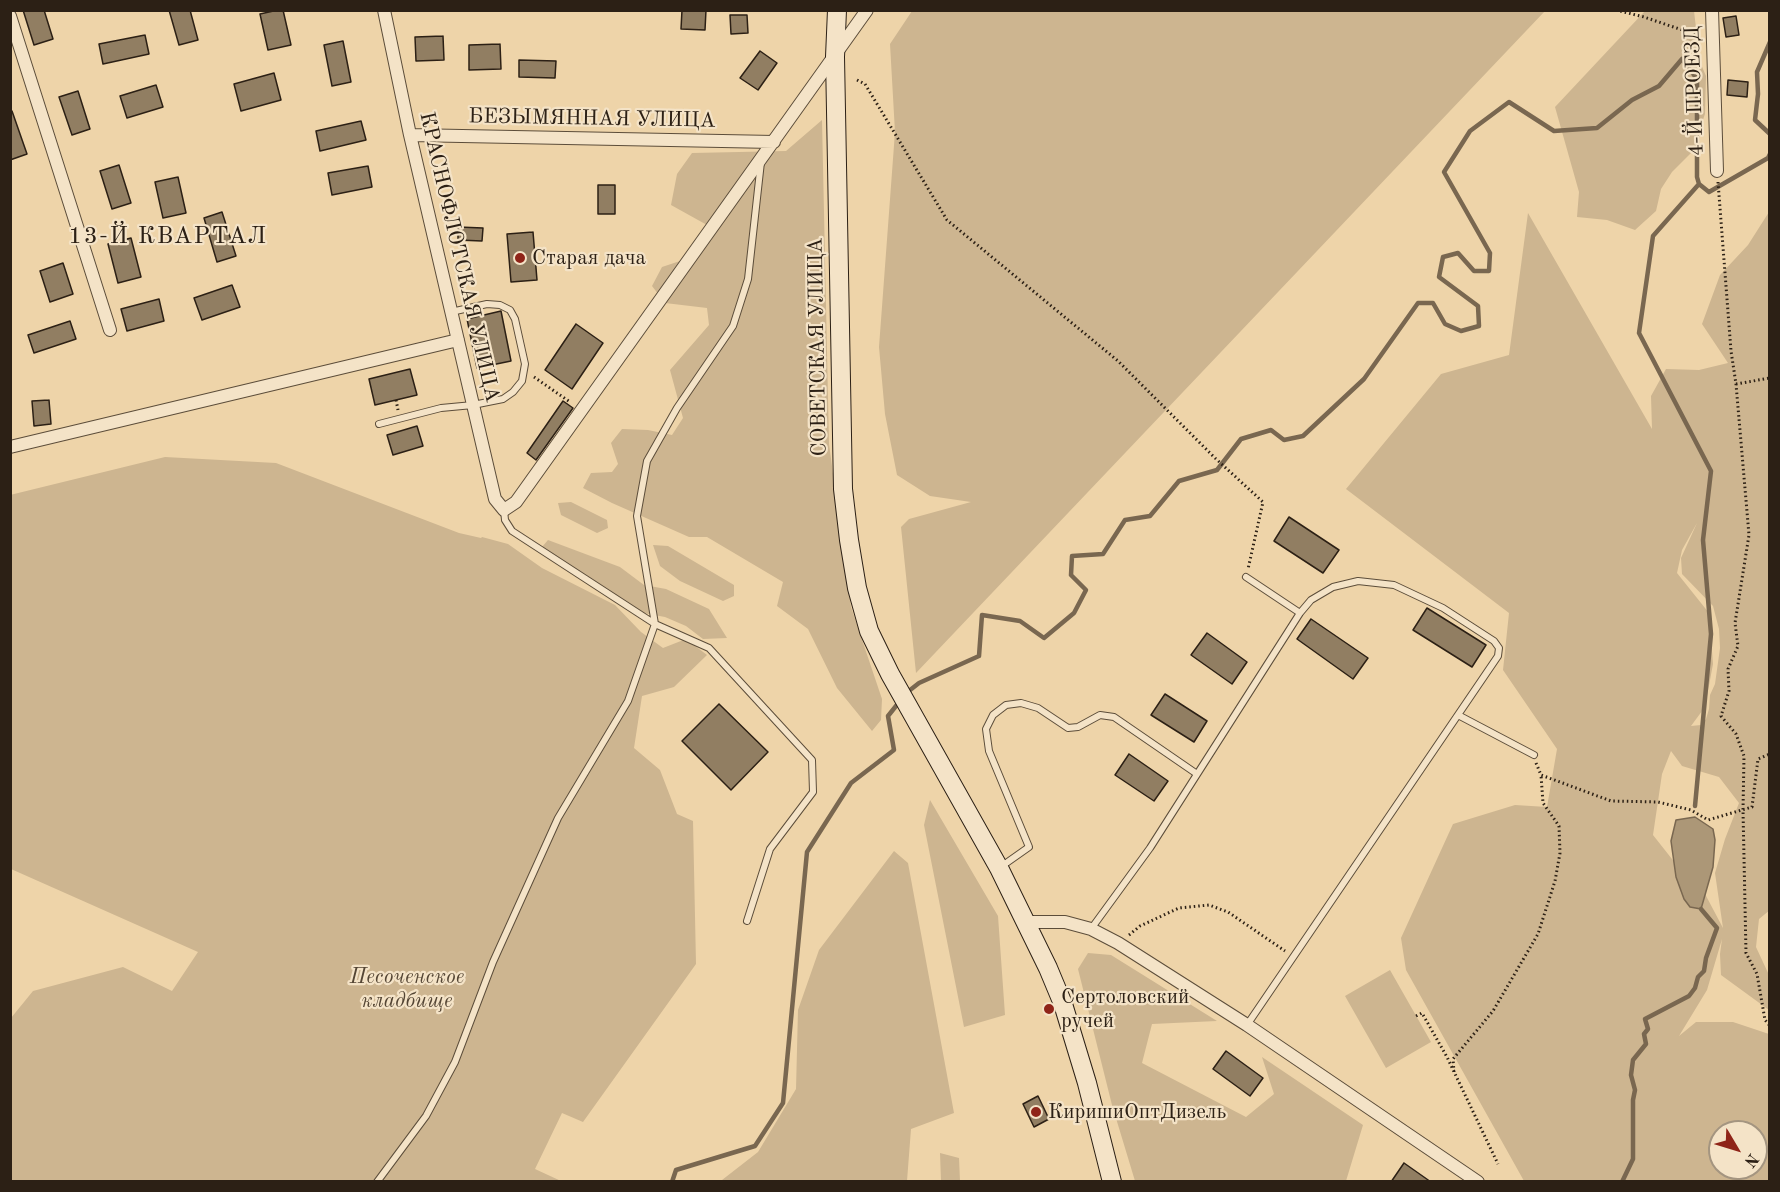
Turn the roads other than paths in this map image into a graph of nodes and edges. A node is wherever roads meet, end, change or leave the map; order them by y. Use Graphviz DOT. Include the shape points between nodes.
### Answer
graph roads {
  1 [pos="384,10"];
  2 [pos="837,10"];
  3 [pos="867,10"];
  4 [pos="1712,10"];
  5 [pos="10,16"];
  6 [pos="836,57"];
  7 [pos="410,135"];
  8 [pos="774,142"];
  9 [pos="761,161"];
  10 [pos="1718,171"];
  11 [pos="451,312"];
  12 [pos="110,330"];
  13 [pos="458,340"];
  14 [pos="473,405"];
  15 [pos="379,424"];
  16 [pos="10,447"];
  17 [pos="504,510"];
  18 [pos="1246,577"];
  19 [pos="1300,613"];
  20 [pos="655,624"];
  21 [pos="1458,715"];
  22 [pos="1534,755"];
  23 [pos="1197,774"];
  24 [pos="999,868"];
  25 [pos="747,921"];
  26 [pos="1026,922"];
  27 [pos="1090,929"];
  28 [pos="1247,1025"];
  29 [pos="377,1182"];
  30 [pos="1112,1182"];
  31 [pos="1478,1182"];
  1 -- 7 [label="street, КРАСНОФЛОТСКАЯ УЛИЦА"];
  2 -- 6 [label="main road, СОВЕТСКАЯ УЛИЦА"];
  3 -- 6 [label="street"];
  4 -- 10 [label="street, 4-Й ПРОЕЗД"];
  5 -- 12 [label="street"];
  6 -- 8 [label="street"];
  6 -- 24 [label="main road, СОВЕТСКАЯ УЛИЦА" via="843,489 857,588 869,631 890,674"];
  7 -- 8 [label="street, БЕЗЫМЯННАЯ УЛИЦА"];
  7 -- 11 [label="street, КРАСНОФЛОТСКАЯ УЛИЦА"];
  8 -- 9 [label="street"];
  9 -- 17 [label="street" via="516,502"];
  9 -- 20 [label="lane" via="748,279 733,326 677,408 647,461 637,516"];
  11 -- 13 [label="street, КРАСНОФЛОТСКАЯ УЛИЦА"];
  11 -- 14 [label="lane" via="500,305 510,310 515,319 525,371 518,386 503,399"];
  13 -- 14 [label="street, КРАСНОФЛОТСКАЯ УЛИЦА"];
  13 -- 16 [label="street"];
  14 -- 15 [label="lane" via="441,408"];
  14 -- 17 [label="street, КРАСНОФЛОТСКАЯ УЛИЦА" via="495,499"];
  17 -- 20 [label="lane" via="512,531"];
  18 -- 19 [label="lane"];
  19 -- 21 [label="lane" via="1311,600 1334,587 1358,581 1394,585 1443,608 1494,641 1498,648 1498,656"];
  19 -- 23 [label="lane"];
  20 -- 25 [label="lane" via="709,648 812,760 813,792 770,849"];
  20 -- 29 [label="lane" via="628,701 558,818 493,962 455,1062 426,1116"];
  21 -- 22 [label="lane"];
  21 -- 28 [label="lane"];
  23 -- 24 [label="lane" via="1114,717 1100,715 1068,728 1038,708 1021,703 1006,705 986,729 989,751 1029,847"];
  23 -- 27 [label="lane" via="1150,848"];
  24 -- 26 [label="main road, СОВЕТСКАЯ УЛИЦА"];
  26 -- 27 [label="street" via="1065,922"];
  26 -- 30 [label="main road, СОВЕТСКАЯ УЛИЦА" via="1063,1004"];
  27 -- 28 [label="street"];
  28 -- 31 [label="street"];
}
